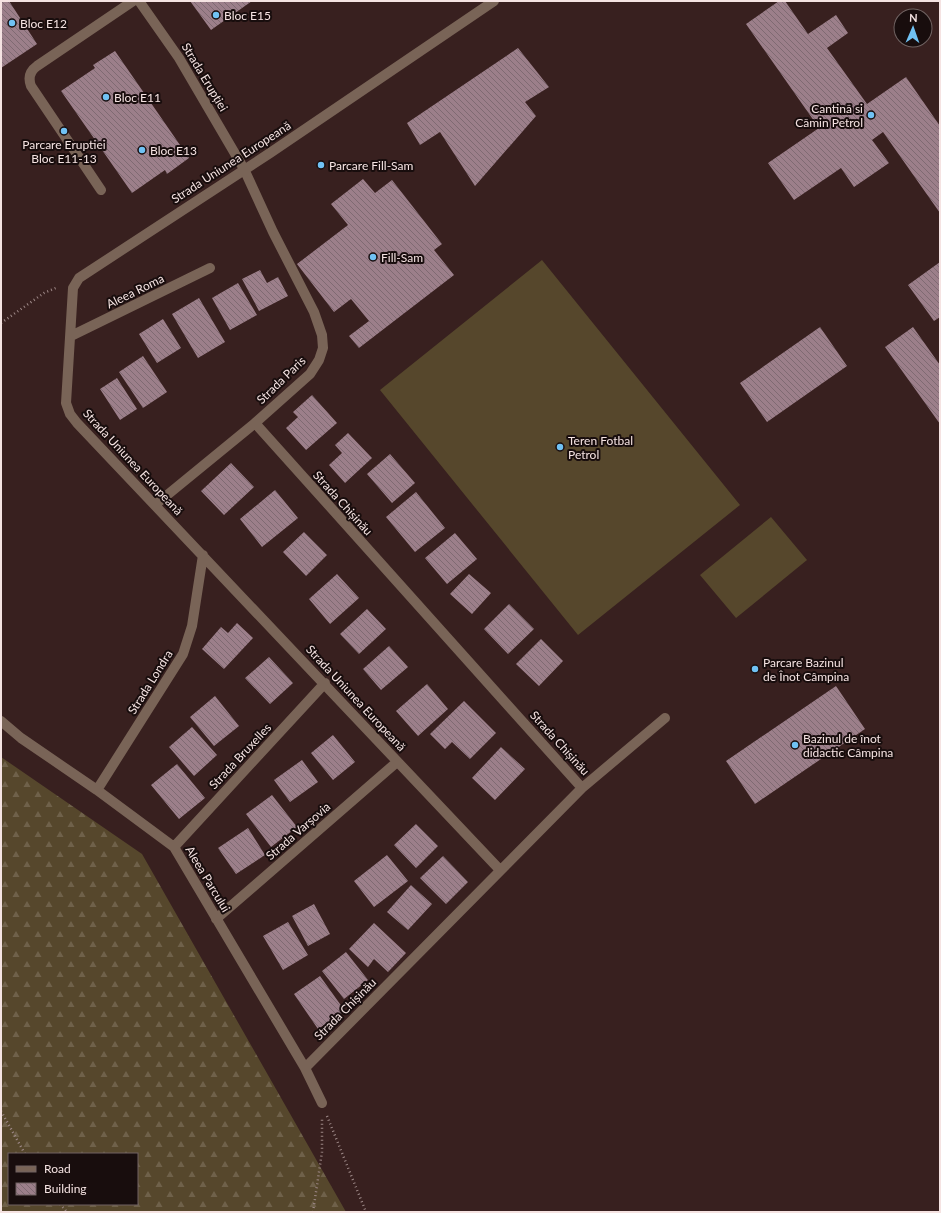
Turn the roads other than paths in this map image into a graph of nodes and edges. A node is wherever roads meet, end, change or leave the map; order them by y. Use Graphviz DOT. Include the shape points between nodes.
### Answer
graph roads {
  1 [pos="133,1"];
  2 [pos="139,1"];
  3 [pos="494,1"];
  4 [pos="244,169"];
  5 [pos="101,190"];
  6 [pos="210,268"];
  7 [pos="71,336"];
  8 [pos="255,423"];
  9 [pos="155,505"];
  10 [pos="203,555"];
  11 [pos="325,683"];
  12 [pos="665,718"];
  13 [pos="1,720"];
  14 [pos="397,762"];
  15 [pos="582,788"];
  16 [pos="97,790"];
  17 [pos="174,847"];
  18 [pos="500,870"];
  19 [pos="216,919"];
  20 [pos="305,1068"];
  21 [pos="322,1103"];
  1 -- 5 [label="street" via="37,66 29,78 31,86"];
  2 -- 4 [label="street, Strada Erupției" via="179,58"];
  3 -- 4 [label="street, Strada Uniunea Europeană"];
  4 -- 7 [label="street, Strada Uniunea Europeană" via="79,278 73,288"];
  4 -- 8 [label="street, Strada Paris" via="314,312 323,348 310,374"];
  6 -- 7 [label="street, Aleea Roma"];
  7 -- 9 [label="street, Strada Uniunea Europeană" via="66,403 70,414"];
  8 -- 9 [label="street, Strada Paris"];
  8 -- 15 [label="street, Strada Chișinău"];
  9 -- 10 [label="street, Strada Uniunea Europeană"];
  10 -- 11 [label="street, Strada Uniunea Europeană"];
  10 -- 16 [label="street, Strada Londra" via="192,626 183,654"];
  11 -- 14 [label="street, Strada Uniunea Europeană"];
  11 -- 17 [label="street, Strada Bruxelles"];
  12 -- 15 [label="street"];
  13 -- 16 [label="street, Aleea Parcului" via="21,738"];
  14 -- 18 [label="street, Strada Uniunea Europeană"];
  14 -- 19 [label="street, Strada Varșovia"];
  15 -- 18 [label="street, Strada Chișinău"];
  16 -- 17 [label="street, Aleea Parcului"];
  17 -- 19 [label="street, Aleea Parcului"];
  18 -- 20 [label="street, Strada Chișinău"];
  19 -- 20 [label="street, Aleea Parcului"];
  20 -- 21 [label="street, Aleea Parcului"];
}
